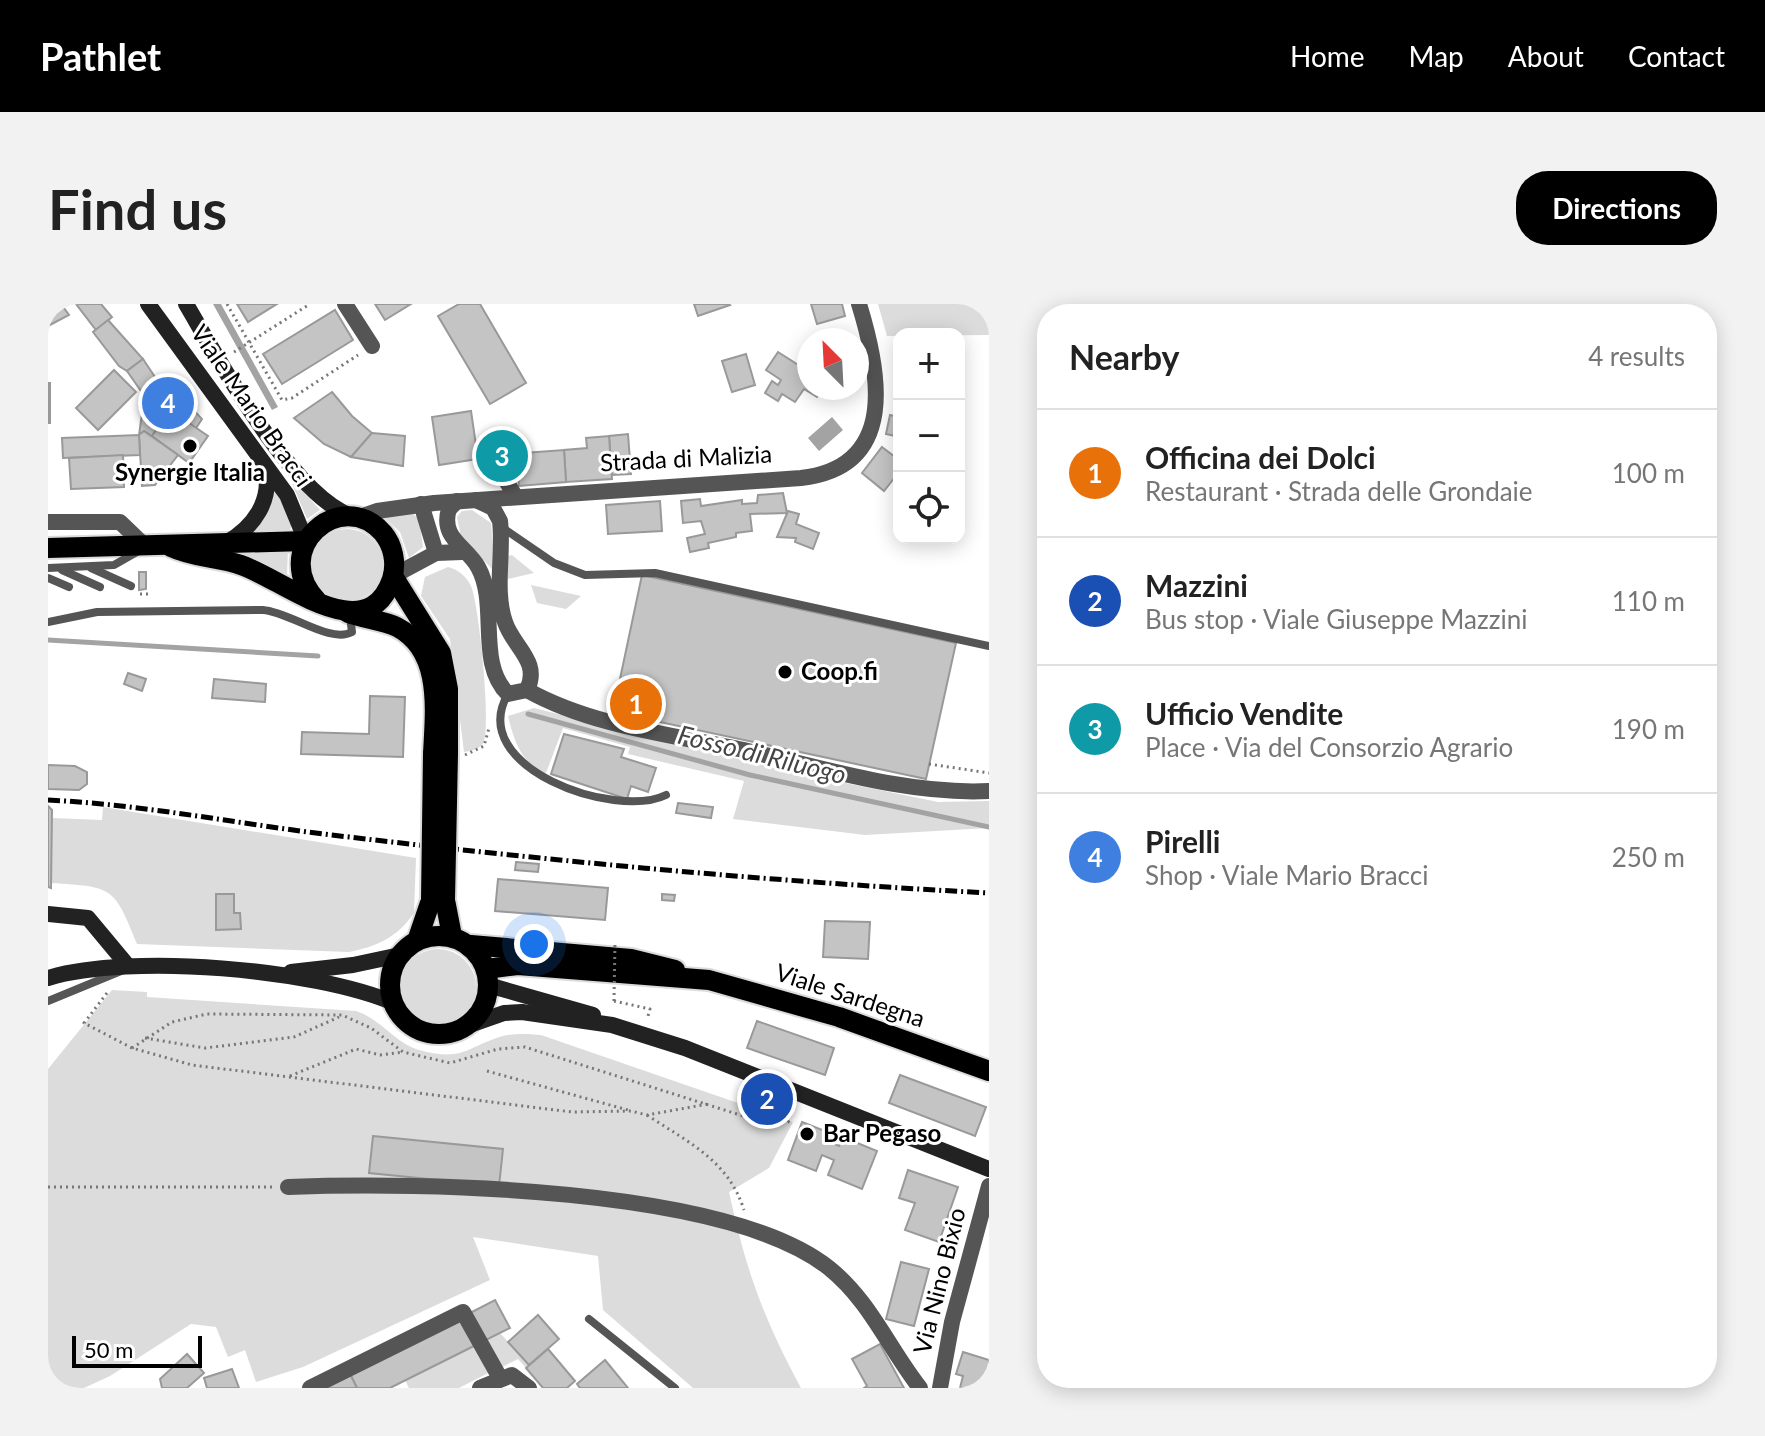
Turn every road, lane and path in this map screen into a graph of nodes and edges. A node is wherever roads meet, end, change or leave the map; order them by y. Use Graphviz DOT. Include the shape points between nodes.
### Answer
graph roads {
  1 [pos="148,304"];
  2 [pos="186,304"];
  3 [pos="227,304"];
  4 [pos="310,304"];
  5 [pos="345,304"];
  6 [pos="859,304"];
  7 [pos="248,343"];
  8 [pos="372,346"];
  9 [pos="234,352"];
  10 [pos="279,397"];
  11 [pos="271,402"];
  12 [pos="262,458"];
  13 [pos="504,477"];
  14 [pos="515,496"];
  15 [pos="466,500"];
  16 [pos="421,504"];
  17 [pos="357,518"];
  18 [pos="48,522"];
  19 [pos="500,526"];
  20 [pos="306,541"];
  21 [pos="224,544"];
  22 [pos="145,546"];
  23 [pos="171,547"];
  24 [pos="48,548"];
  25 [pos="462,552"];
  26 [pos="436,553"];
  27 [pos="91,567"];
  28 [pos="53,568"];
  29 [pos="393,576"];
  30 [pos="48,578"];
  31 [pos="131,586"];
  32 [pos="69,587"];
  33 [pos="100,587"];
  34 [pos="318,602"];
  35 [pos="345,612"];
  36 [pos="48,622"];
  37 [pos="989,646"];
  38 [pos="527,690"];
  39 [pos="508,694"];
  40 [pos="489,724"];
  41 [pos="446,754"];
  42 [pos="929,764"];
  43 [pos="989,773"];
  44 [pos="989,791"];
  45 [pos="666,795"];
  46 [pos="438,900"];
  47 [pos="48,914"];
  48 [pos="417,941"];
  49 [pos="462,941"];
  50 [pos="615,943"];
  51 [pos="400,955"];
  52 [pos="128,966"];
  53 [pos="275,974"];
  54 [pos="487,977"];
  55 [pos="48,978"];
  56 [pos="693,978"];
  57 [pos="107,993"];
  58 [pos="48,1001"];
  59 [pos="394,1003"];
  60 [pos="342,1015"];
  61 [pos="648,1016"];
  62 [pos="612,1025"];
  63 [pos="467,1026"];
  64 [pos="145,1038"];
  65 [pos="132,1048"];
  66 [pos="403,1052"];
  67 [pos="487,1071"];
  68 [pos="989,1071"];
  69 [pos="287,1078"];
  70 [pos="711,1103"];
  71 [pos="792,1110"];
  72 [pos="631,1111"];
  73 [pos="647,1115"];
  74 [pos="989,1169"];
  75 [pos="989,1186"];
  76 [pos="48,1187"];
  77 [pos="288,1187"];
  78 [pos="742,1228"];
  79 [pos="589,1319"];
  80 [pos="500,1378"];
  81 [pos="310,1388"];
  82 [pos="480,1388"];
  83 [pos="529,1388"];
  84 [pos="675,1388"];
  85 [pos="920,1388"];
  86 [pos="940,1388"];
  1 -- 12 [label="main road, Viale Mario Bracci"];
  2 -- 17 [label="main road, Viale Mario Bracci" via="285,456 329,505"];
  3 -- 7 [label="path"];
  4 -- 7 [label="path"];
  5 -- 8 [label="street"];
  6 -- 14 [label="street, Strada di Malizia" via="875,361 877,404 861,448 837,470 801,478"];
  7 -- 9 [label="path"];
  7 -- 10 [label="path"];
  8 -- 10 [label="path" via="290,399"];
  10 -- 11 [label="path"];
  12 -- 20 [label="main road, Viale Mario Bracci" via="287,495"];
  12 -- 21 [label="main road" via="267,482 261,508 245,530"];
  13 -- 14 [label="street"];
  14 -- 15 [label="street, Strada di Malizia"];
  15 -- 16 [label="street, Strada di Malizia"];
  15 -- 19 [label="street" via="493,508"];
  15 -- 25 [label="street" via="449,509 448,526"];
  16 -- 17 [label="street, Strada di Malizia"];
  16 -- 26 [label="street"];
  17 -- 20 [label="main road" via="327,522"];
  17 -- 29 [label="main road" via="382,532 390,544"];
  18 -- 22 [label="street" via="120,522"];
  19 -- 37 [label="lane" via="554,563 585,575 655,573"];
  19 -- 38 [label="street" via="502,610 530,663"];
  20 -- 21 [label="main road"];
  20 -- 34 [label="main road" via="302,581"];
  21 -- 23 [label="main road"];
  22 -- 23 [label="main road"];
  22 -- 24 [label="main road"];
  22 -- 27 [label="lane" via="122,562"];
  23 -- 34 [label="main road" via="242,565"];
  25 -- 26 [label="street"];
  25 -- 39 [label="street" via="482,577 495,673"];
  26 -- 29 [label="street"];
  27 -- 28 [label="lane"];
  27 -- 31 [label="lane"];
  28 -- 33 [label="lane"];
  29 -- 35 [label="main road" via="375,603"];
  29 -- 41 [label="main road" via="441,653 448,689"];
  30 -- 32 [label="lane"];
  34 -- 35 [label="main road"];
  35 -- 36 [label="lane" via="353,626 350,634 340,635 263,610 86,612"];
  35 -- 41 [label="main road" via="395,626 421,651 435,691"];
  38 -- 39 [label="street"];
  38 -- 44 [label="street" via="606,719 764,755 920,789"];
  39 -- 45 [label="lane" via="501,709 506,742 535,773 614,801 643,803"];
  40 -- 41 [label="path" via="489,739 476,752"];
  41 -- 46 [label="main road, bridge"];
  42 -- 43 [label="path"];
  46 -- 48 [label="main road"];
  46 -- 49 [label="main road"];
  47 -- 52 [label="main road" via="88,918"];
  48 -- 49 [label="main road" via="430,936"];
  48 -- 51 [label="main road"];
  49 -- 54 [label="main road"];
  49 -- 56 [label="main road, Viale Sardegna" via="641,960"];
  50 -- 61 [label="path, bridge" via="614,1001 650,1009"];
  51 -- 53 [label="main road"];
  51 -- 59 [label="main road" via="393,970"];
  52 -- 53 [label="main road"];
  52 -- 55 [label="main road"];
  52 -- 58 [label="lane" via="104,981"];
  53 -- 59 [label="main road"];
  54 -- 56 [label="main road, Viale Sardegna" via="518,965"];
  54 -- 62 [label="main road"];
  54 -- 63 [label="main road" via="483,1005"];
  56 -- 68 [label="main road, Viale Sardegna" via="798,1004"];
  57 -- 65 [label="path" via="84,1023"];
  59 -- 63 [label="main road" via="425,1035 441,1036"];
  60 -- 64 [label="path" via="207,1014 172,1022"];
  60 -- 64 [label="path" via="294,1037 205,1048"];
  60 -- 66 [label="path"];
  62 -- 63 [label="main road" via="522,1012"];
  62 -- 74 [label="main road" via="762,1077"];
  64 -- 65 [label="path"];
  65 -- 69 [label="path" via="192,1065"];
  66 -- 69 [label="path" via="380,1055 356,1049"];
  66 -- 70 [label="path" via="450,1063 525,1047"];
  67 -- 72 [label="path"];
  69 -- 72 [label="path" via="572,1112"];
  70 -- 71 [label="path" via="756,1120 788,1122"];
  70 -- 73 [label="path"];
  72 -- 73 [label="path"];
  73 -- 78 [label="path" via="709,1156 736,1185 745,1211"];
  75 -- 86 [label="street, Via Nino Bixio"];
  76 -- 77 [label="path"];
  77 -- 78 [label="street" via="401,1186 593,1199 671,1210"];
  78 -- 85 [label="street" via="808,1254 838,1276 867,1306"];
  79 -- 84 [label="lane"];
  80 -- 81 [label="street" via="463,1312"];
  80 -- 82 [label="street"];
  80 -- 83 [label="street" via="516,1376"];
}
